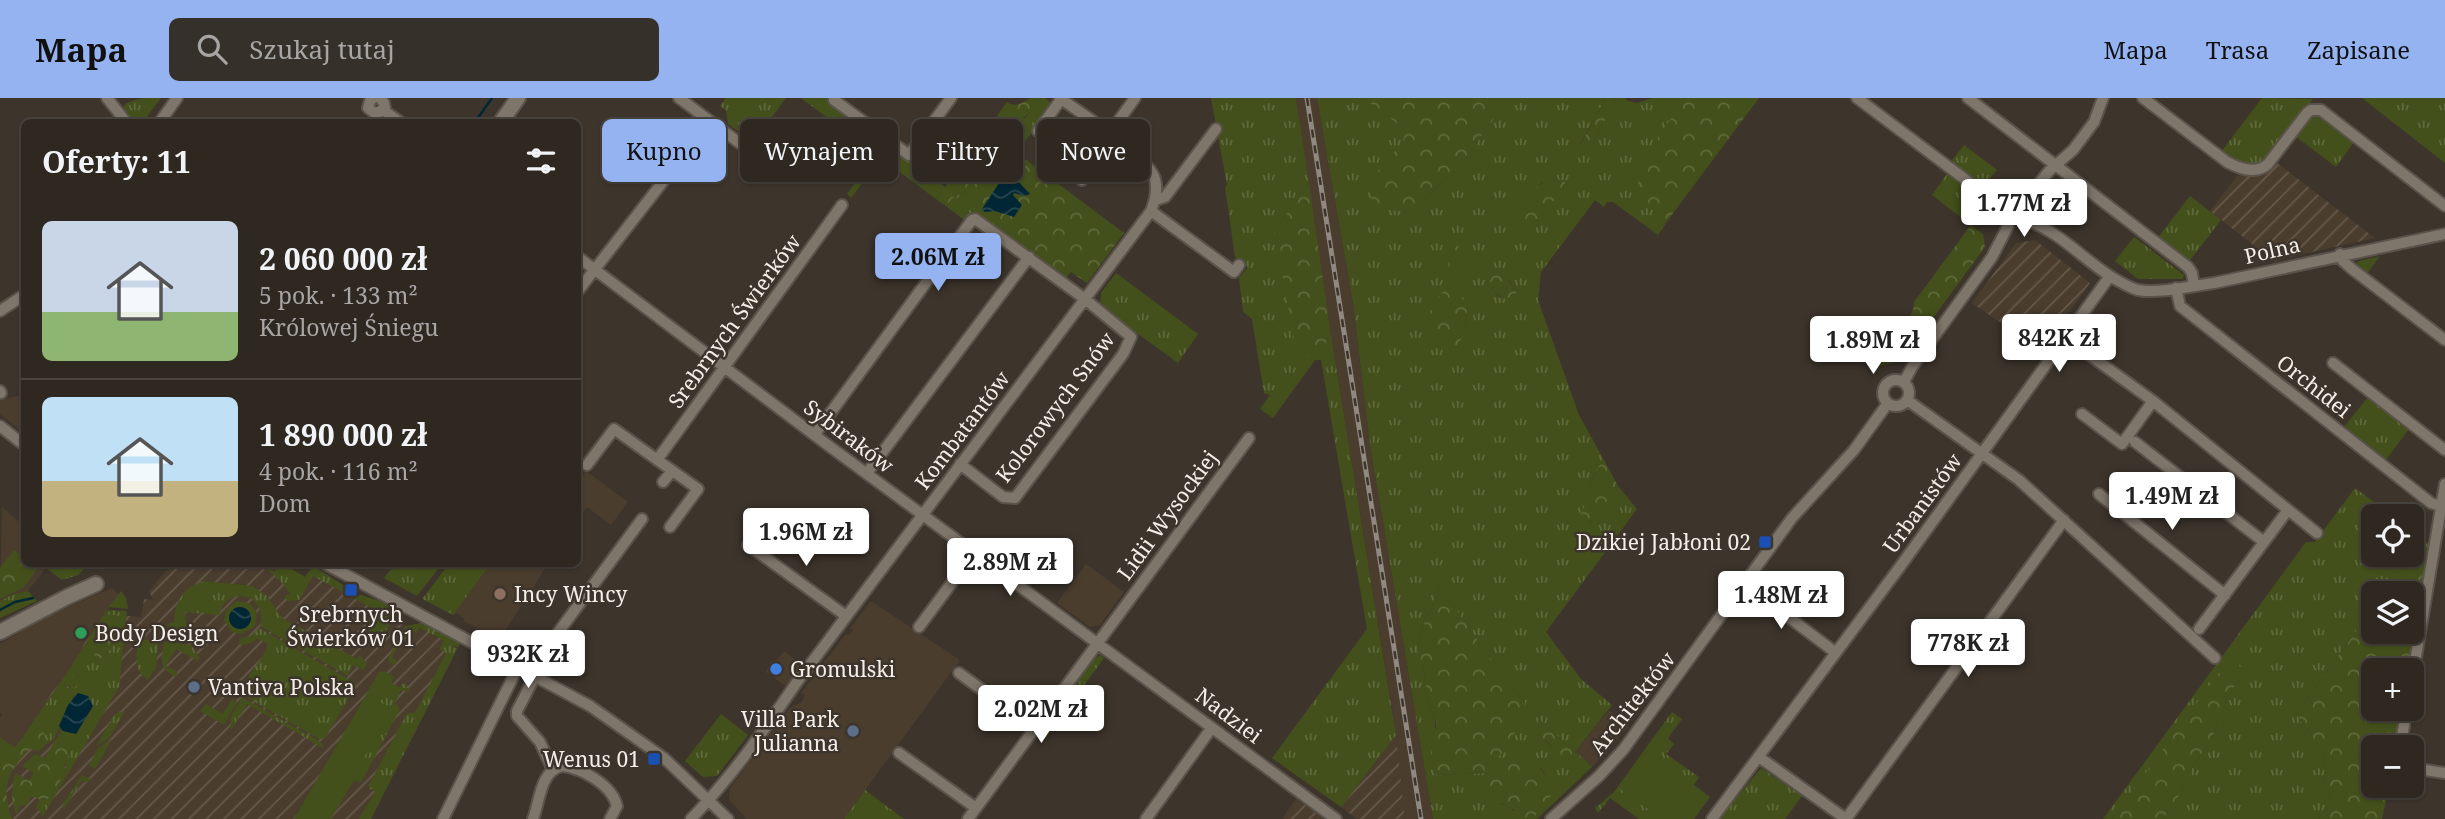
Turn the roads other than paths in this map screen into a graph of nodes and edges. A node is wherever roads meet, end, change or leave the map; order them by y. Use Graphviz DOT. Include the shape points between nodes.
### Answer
graph roads {
  1 [pos="107,98"];
  2 [pos="177,98"];
  3 [pos="518,98"];
  4 [pos="680,98"];
  5 [pos="951,98"];
  6 [pos="1061,98"];
  7 [pos="1135,98"];
  8 [pos="1857,98"];
  9 [pos="1968,98"];
  10 [pos="2103,98"];
  11 [pos="2143,98"];
  12 [pos="834,100"];
  13 [pos="375,104"];
  14 [pos="124,119"];
  15 [pos="162,119"];
  16 [pos="396,119"];
  17 [pos="502,119"];
  18 [pos="707,119"];
  19 [pos="1046,119"];
  20 [pos="1089,119"];
  21 [pos="1122,119"];
  22 [pos="1216,129"];
  23 [pos="2056,164"];
  24 [pos="1150,171"];
  25 [pos="663,182"];
  26 [pos="1155,200"];
  27 [pos="842,205"];
  28 [pos="2445,206"];
  29 [pos="2000,210"];
  30 [pos="1151,211"];
  31 [pos="2021,213"];
  32 [pos="2008,226"];
  33 [pos="2445,234"];
  34 [pos="2340,254"];
  35 [pos="1029,257"];
  36 [pos="581,259"];
  37 [pos="1239,265"];
  38 [pos="596,270"];
  39 [pos="2110,276"];
  40 [pos="2194,286"];
  41 [pos="581,288"];
  42 [pos="2176,288"];
  43 [pos="21,297"];
  44 [pos="1085,299"];
  45 [pos="0,311"];
  46 [pos="2066,338"];
  47 [pos="2445,340"];
  48 [pos="2333,363"];
  49 [pos="724,367"];
  50 [pos="1903,382"];
  51 [pos="1907,400"];
  52 [pos="2153,401"];
  53 [pos="1888,403"];
  54 [pos="2081,414"];
  55 [pos="0,426"];
  56 [pos="815,434"];
  57 [pos="1249,438"];
  58 [pos="2135,442"];
  59 [pos="21,444"];
  60 [pos="2445,450"];
  61 [pos="1982,453"];
  62 [pos="656,460"];
  63 [pos="960,464"];
  64 [pos="587,466"];
  65 [pos="672,471"];
  66 [pos="867,473"];
  67 [pos="663,482"];
  68 [pos="2445,484"];
  69 [pos="2099,494"];
  70 [pos="2441,506"];
  71 [pos="2288,510"];
  72 [pos="923,515"];
  73 [pos="642,519"];
  74 [pos="2064,520"];
  75 [pos="670,527"];
  76 [pos="2317,533"];
  77 [pos="2264,542"];
  78 [pos="748,545"];
  79 [pos="974,553"];
  80 [pos="333,567"];
  81 [pos="96,584"];
  82 [pos="1745,584"];
  83 [pos="2225,595"];
  84 [pos="846,616"];
  85 [pos="919,627"];
  86 [pos="2199,629"];
  87 [pos="0,632"];
  88 [pos="1099,643"];
  89 [pos="1836,653"];
  90 [pos="2215,658"];
  91 [pos="2416,658"];
  92 [pos="518,667"];
  93 [pos="960,673"];
  94 [pos="531,677"];
  95 [pos="1034,728"];
  96 [pos="1208,733"];
  97 [pos="899,753"];
  98 [pos="1759,757"];
  99 [pos="553,770"];
  100 [pos="2424,770"];
  101 [pos="2445,773"];
  102 [pos="710,800"];
  103 [pos="976,808"];
  104 [pos="443,819"];
  105 [pos="533,819"];
  106 [pos="610,819"];
  107 [pos="691,819"];
  108 [pos="728,819"];
  109 [pos="968,819"];
  110 [pos="1146,819"];
  111 [pos="1336,819"];
  112 [pos="1550,819"];
  113 [pos="1712,819"];
  114 [pos="1846,819"];
  1 -- 14 [label="street"];
  2 -- 15 [label="street"];
  3 -- 17 [label="street"];
  4 -- 18 [label="street"];
  5 -- 12 [label="street" via="909,155"];
  6 -- 19 [label="street"];
  6 -- 20 [label="street"];
  7 -- 21 [label="street"];
  8 -- 29 [label="street" via="1970,183 1980,202"];
  9 -- 23 [label="street"];
  10 -- 23 [label="street" via="2094,122 2069,155"];
  11 -- 28 [label="street" via="2227,162 2252,170 2268,164 2307,113 2321,110"];
  13 -- 16 [label="street"];
  22 -- 26 [label="street" via="1165,197"];
  23 -- 31 [label="street"];
  23 -- 40 [label="street" via="2188,267"];
  24 -- 26 [label="street"];
  25 -- 38 [label="street"];
  26 -- 30 [label="street, Kombatantów"];
  27 -- 49 [label="street, Srebrnych Świerków"];
  29 -- 31 [label="street" via="2010,203"];
  29 -- 32 [label="street" via="2000,218"];
  30 -- 37 [label="street" via="1234,272"];
  30 -- 44 [label="street, Kombatantów"];
  31 -- 32 [label="street" via="2015,226"];
  31 -- 39 [label="street, Polna"];
  32 -- 50 [label="street" via="1992,257"];
  33 -- 34 [label="street, Polna"];
  34 -- 40 [label="street, Polna"];
  34 -- 47 [label="street" via="2352,269"];
  35 -- 44 [label="street"];
  35 -- 56 [label="street" via="972,220"];
  35 -- 66 [label="street"];
  36 -- 38 [label="street, Sybiraków"];
  38 -- 41 [label="street"];
  38 -- 49 [label="street, Sybiraków"];
  39 -- 42 [label="street, Polna" via="2140,290"];
  39 -- 46 [label="street, Urbanistów"];
  40 -- 42 [label="street, Polna"];
  42 -- 70 [label="street, Orchidei" via="2180,306 2431,503"];
  43 -- 45 [label="street"];
  44 -- 63 [label="street, Kombatantów"];
  44 -- 63 [label="street, Kolorowych Snów" via="1130,334 1130,341 1015,498 1006,498"];
  46 -- 52 [label="street"];
  46 -- 61 [label="street, Urbanistów"];
  48 -- 60 [label="street"];
  49 -- 56 [label="street, Sybiraków"];
  49 -- 62 [label="street, Srebrnych Świerków"];
  50 -- 51 [label="street" via="1910,392"];
  50 -- 53 [label="street" via="1894,380 1885,386"];
  51 -- 53 [label="street" via="1900,406"];
  51 -- 61 [label="street"];
  52 -- 54 [label="street" via="2122,444"];
  52 -- 71 [label="street"];
  53 -- 82 [label="street, Architektów" via="1854,450 1792,518"];
  55 -- 59 [label="street"];
  56 -- 66 [label="street, Sybiraków"];
  57 -- 88 [label="street, Lidii Wysockiej"];
  58 -- 77 [label="street"];
  61 -- 74 [label="street"];
  61 -- 89 [label="street, Urbanistów"];
  62 -- 64 [label="street" via="614,429"];
  62 -- 65 [label="street"];
  63 -- 72 [label="street, Kombatantów"];
  65 -- 67 [label="street"];
  65 -- 75 [label="street" via="698,489"];
  66 -- 72 [label="street, Sybiraków"];
  68 -- 70 [label="street"];
  69 -- 83 [label="street"];
  70 -- 91 [label="street"];
  71 -- 76 [label="street"];
  71 -- 77 [label="street"];
  72 -- 79 [label="street, Sybiraków"];
  72 -- 84 [label="street, Kombatantów"];
  73 -- 94 [label="street"];
  74 -- 90 [label="street"];
  74 -- 114 [label="street"];
  77 -- 83 [label="street"];
  78 -- 84 [label="street"];
  79 -- 85 [label="street"];
  79 -- 88 [label="street, Sybiraków"];
  80 -- 92 [label="street"];
  81 -- 87 [label="street"];
  82 -- 89 [label="street"];
  82 -- 112 [label="street, Architektów" via="1623,750"];
  83 -- 86 [label="street"];
  84 -- 102 [label="street, Kombatantów"];
  88 -- 95 [label="street, Lidii Wysockiej"];
  88 -- 111 [label="street, Nadziei"];
  89 -- 98 [label="street, Urbanistów"];
  92 -- 94 [label="street"];
  92 -- 104 [label="street"];
  93 -- 95 [label="street"];
  94 -- 99 [label="street" via="517,716 540,742"];
  94 -- 102 [label="street" via="590,706 637,737"];
  95 -- 103 [label="street, Lidii Wysockiej"];
  96 -- 110 [label="street"];
  97 -- 103 [label="street"];
  98 -- 113 [label="street, Urbanistów"];
  98 -- 114 [label="street"];
  99 -- 105 [label="street" via="545,780"];
  99 -- 106 [label="street" via="568,766 607,789 616,802"];
  100 -- 101 [label="street"];
  102 -- 107 [label="street, Kombatantów"];
  102 -- 108 [label="street"];
  103 -- 109 [label="street, Lidii Wysockiej"];
}
